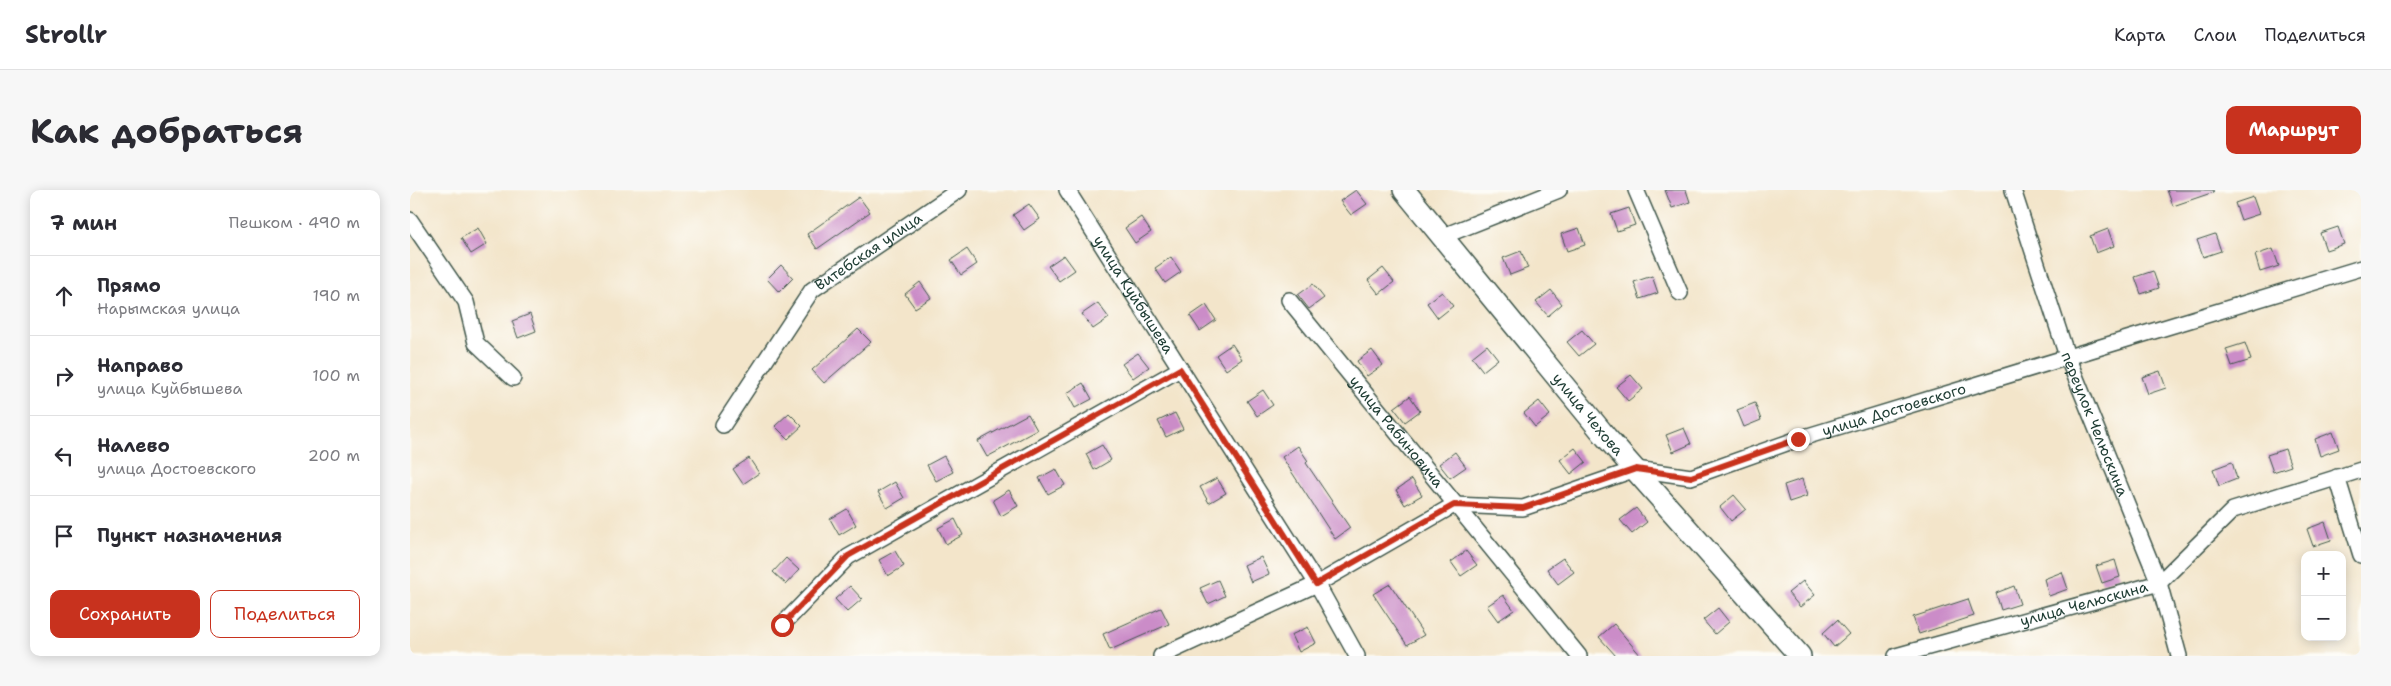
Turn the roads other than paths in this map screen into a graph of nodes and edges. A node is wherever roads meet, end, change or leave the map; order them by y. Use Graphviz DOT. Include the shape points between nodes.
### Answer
graph roads {
  1 [pos="959,190"];
  2 [pos="1067,190"];
  3 [pos="1404,190"];
  4 [pos="1558,190"];
  5 [pos="1636,190"];
  6 [pos="2013,190"];
  7 [pos="1536,194"];
  8 [pos="410,220"];
  9 [pos="1441,236"];
  10 [pos="2361,268"];
  11 [pos="1680,293"];
  12 [pos="1288,300"];
  13 [pos="2066,356"];
  14 [pos="1180,369"];
  15 [pos="513,378"];
  16 [pos="723,425"];
  17 [pos="1636,469"];
  18 [pos="2361,470"];
  19 [pos="2337,477"];
  20 [pos="1454,505"];
  21 [pos="2361,555"];
  22 [pos="2159,583"];
  23 [pos="1316,584"];
  24 [pos="782,625"];
  25 [pos="1161,656"];
  26 [pos="1357,656"];
  27 [pos="1579,656"];
  28 [pos="1800,656"];
  29 [pos="1896,656"];
  30 [pos="2179,656"];
  1 -- 16 [label="street, Витебская улица" via="812,290"];
  2 -- 14 [label="street, улица Куйбышева"];
  3 -- 9 [label="street, улица Чехова"];
  4 -- 7 [label="street"];
  5 -- 11 [label="street"];
  6 -- 13 [label="street, переулок Челюскина"];
  7 -- 9 [label="street"];
  8 -- 15 [label="street" via="466,302 476,343"];
  9 -- 17 [label="street, улица Чехова"];
  10 -- 13 [label="street, улица Достоевского"];
  12 -- 20 [label="street, улица Рабиновича"];
  13 -- 17 [label="street, улица Достоевского" via="1798,439 1691,477"];
  13 -- 22 [label="street, переулок Челюскина"];
  14 -- 23 [label="street, улица Куйбышева"];
  14 -- 24 [label="street" via="848,556"];
  17 -- 20 [label="street, улица Достоевского" via="1523,508"];
  17 -- 28 [label="street, улица Чехова"];
  18 -- 19 [label="street, улица Челюскина"];
  19 -- 21 [label="street"];
  19 -- 22 [label="street, улица Челюскина" via="2233,510"];
  20 -- 23 [label="street"];
  20 -- 27 [label="street, улица Рабиновича"];
  22 -- 29 [label="street, улица Челюскина"];
  22 -- 30 [label="street, переулок Челюскина"];
  23 -- 25 [label="street"];
  23 -- 26 [label="street, улица Куйбышева"];
}
